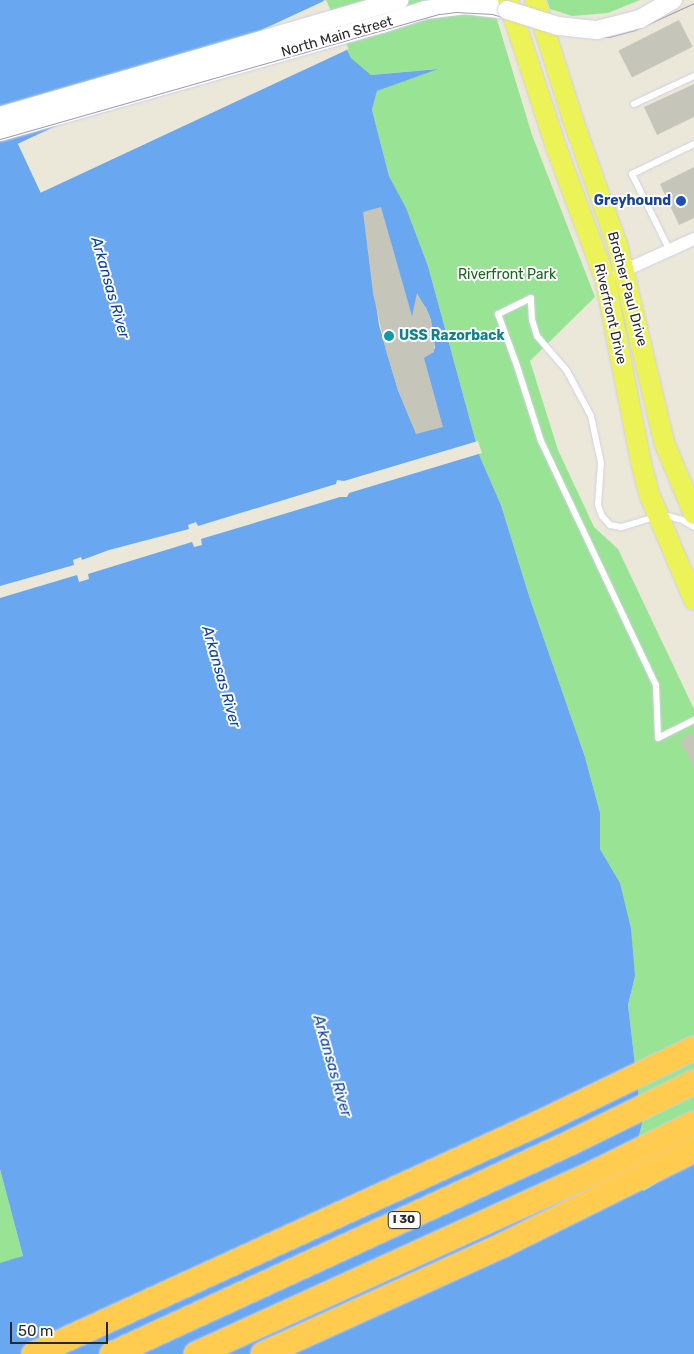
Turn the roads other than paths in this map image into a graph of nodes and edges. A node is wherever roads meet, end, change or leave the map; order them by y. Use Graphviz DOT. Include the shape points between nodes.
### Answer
graph roads {
  1 [pos="399,0"];
  2 [pos="508,0"];
  3 [pos="673,0"];
  4 [pos="536,4"];
  5 [pos="694,76"];
  6 [pos="634,104"];
  7 [pos="0,116"];
  8 [pos="0,132"];
  9 [pos="694,144"];
  10 [pos="694,239"];
  11 [pos="670,251"];
  12 [pos="623,271"];
  13 [pos="605,280"];
  14 [pos="691,503"];
  15 [pos="658,516"];
  16 [pos="694,527"];
  17 [pos="694,600"];
  18 [pos="694,720"];
  19 [pos="694,1048"];
  20 [pos="694,1082"];
  21 [pos="694,1123"];
  22 [pos="694,1150"];
  23 [pos="34,1354"];
  24 [pos="112,1354"];
  25 [pos="196,1354"];
  26 [pos="263,1354"];
  1 -- 7 [label="main road, North Main Street"];
  2 -- 13 [label="main road, Riverfront Drive" via="556,148"];
  3 -- 8 [label="main road, North Main Street, bridge" via="640,19 597,30 558,26 495,7 444,6"];
  4 -- 12 [label="main road, Brother Paul Drive" via="618,247"];
  5 -- 6 [label="lane"];
  9 -- 11 [label="lane" via="632,174"];
  10 -- 11 [label="street"];
  11 -- 12 [label="street"];
  12 -- 13 [label="street"];
  12 -- 14 [label="main road, Brother Paul Drive" via="664,442"];
  13 -- 15 [label="main road, Riverfront Drive" via="641,463"];
  15 -- 16 [label="lane" via="672,516"];
  15 -- 17 [label="main road, Riverfront Drive"];
  15 -- 18 [label="lane" via="621,527 610,525 602,516 598,505 599,448 591,416 576,385 537,336 530,298 498,314 540,441 656,685 658,738"];
  19 -- 23 [label="highway" via="529,1128"];
  20 -- 24 [label="highway, I 30" via="572,1142"];
  21 -- 25 [label="highway, I 30" via="593,1173"];
  22 -- 26 [label="highway" via="503,1245"];
}
